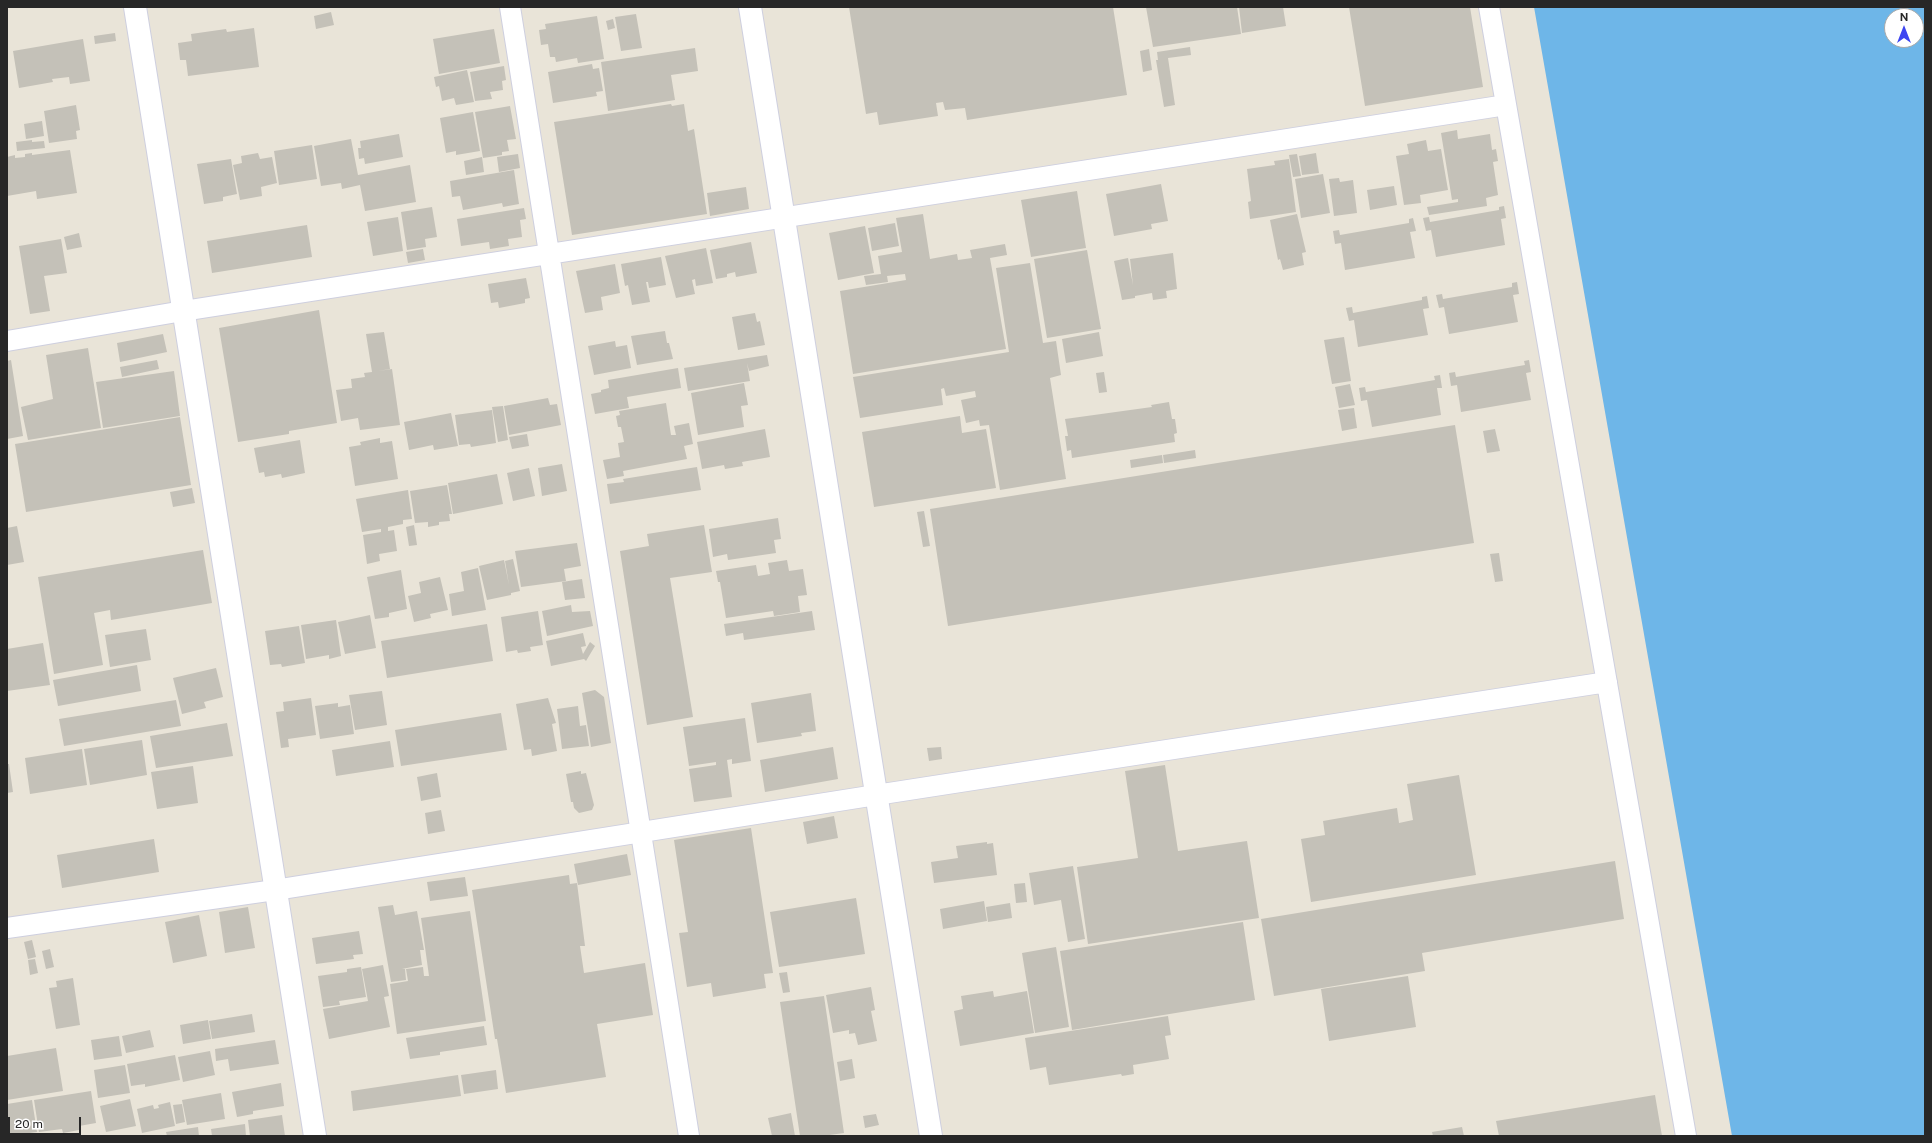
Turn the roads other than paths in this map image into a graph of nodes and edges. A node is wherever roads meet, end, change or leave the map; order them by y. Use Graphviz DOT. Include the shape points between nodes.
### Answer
graph roads {
  1 [pos="135,7"];
  2 [pos="510,7"];
  3 [pos="750,7"];
  4 [pos="1489,7"];
  5 [pos="1506,105"];
  6 [pos="784,217"];
  7 [pos="549,254"];
  8 [pos="183,311"];
  9 [pos="7,341"];
  10 [pos="1607,682"];
  11 [pos="876,794"];
  12 [pos="641,833"];
  13 [pos="274,890"];
  14 [pos="7,928"];
  15 [pos="315,1136"];
  16 [pos="690,1136"];
  17 [pos="931,1136"];
  18 [pos="1686,1136"];
  1 -- 8 [label="street"];
  2 -- 7 [label="street"];
  3 -- 6 [label="street"];
  4 -- 5 [label="street"];
  5 -- 6 [label="street"];
  5 -- 10 [label="street"];
  6 -- 7 [label="street"];
  6 -- 11 [label="street"];
  7 -- 8 [label="street"];
  7 -- 12 [label="street"];
  8 -- 9 [label="street"];
  8 -- 13 [label="street"];
  10 -- 11 [label="street"];
  10 -- 18 [label="street"];
  11 -- 12 [label="street"];
  11 -- 17 [label="street"];
  12 -- 13 [label="street"];
  12 -- 16 [label="street"];
  13 -- 14 [label="street"];
  13 -- 15 [label="street"];
}
